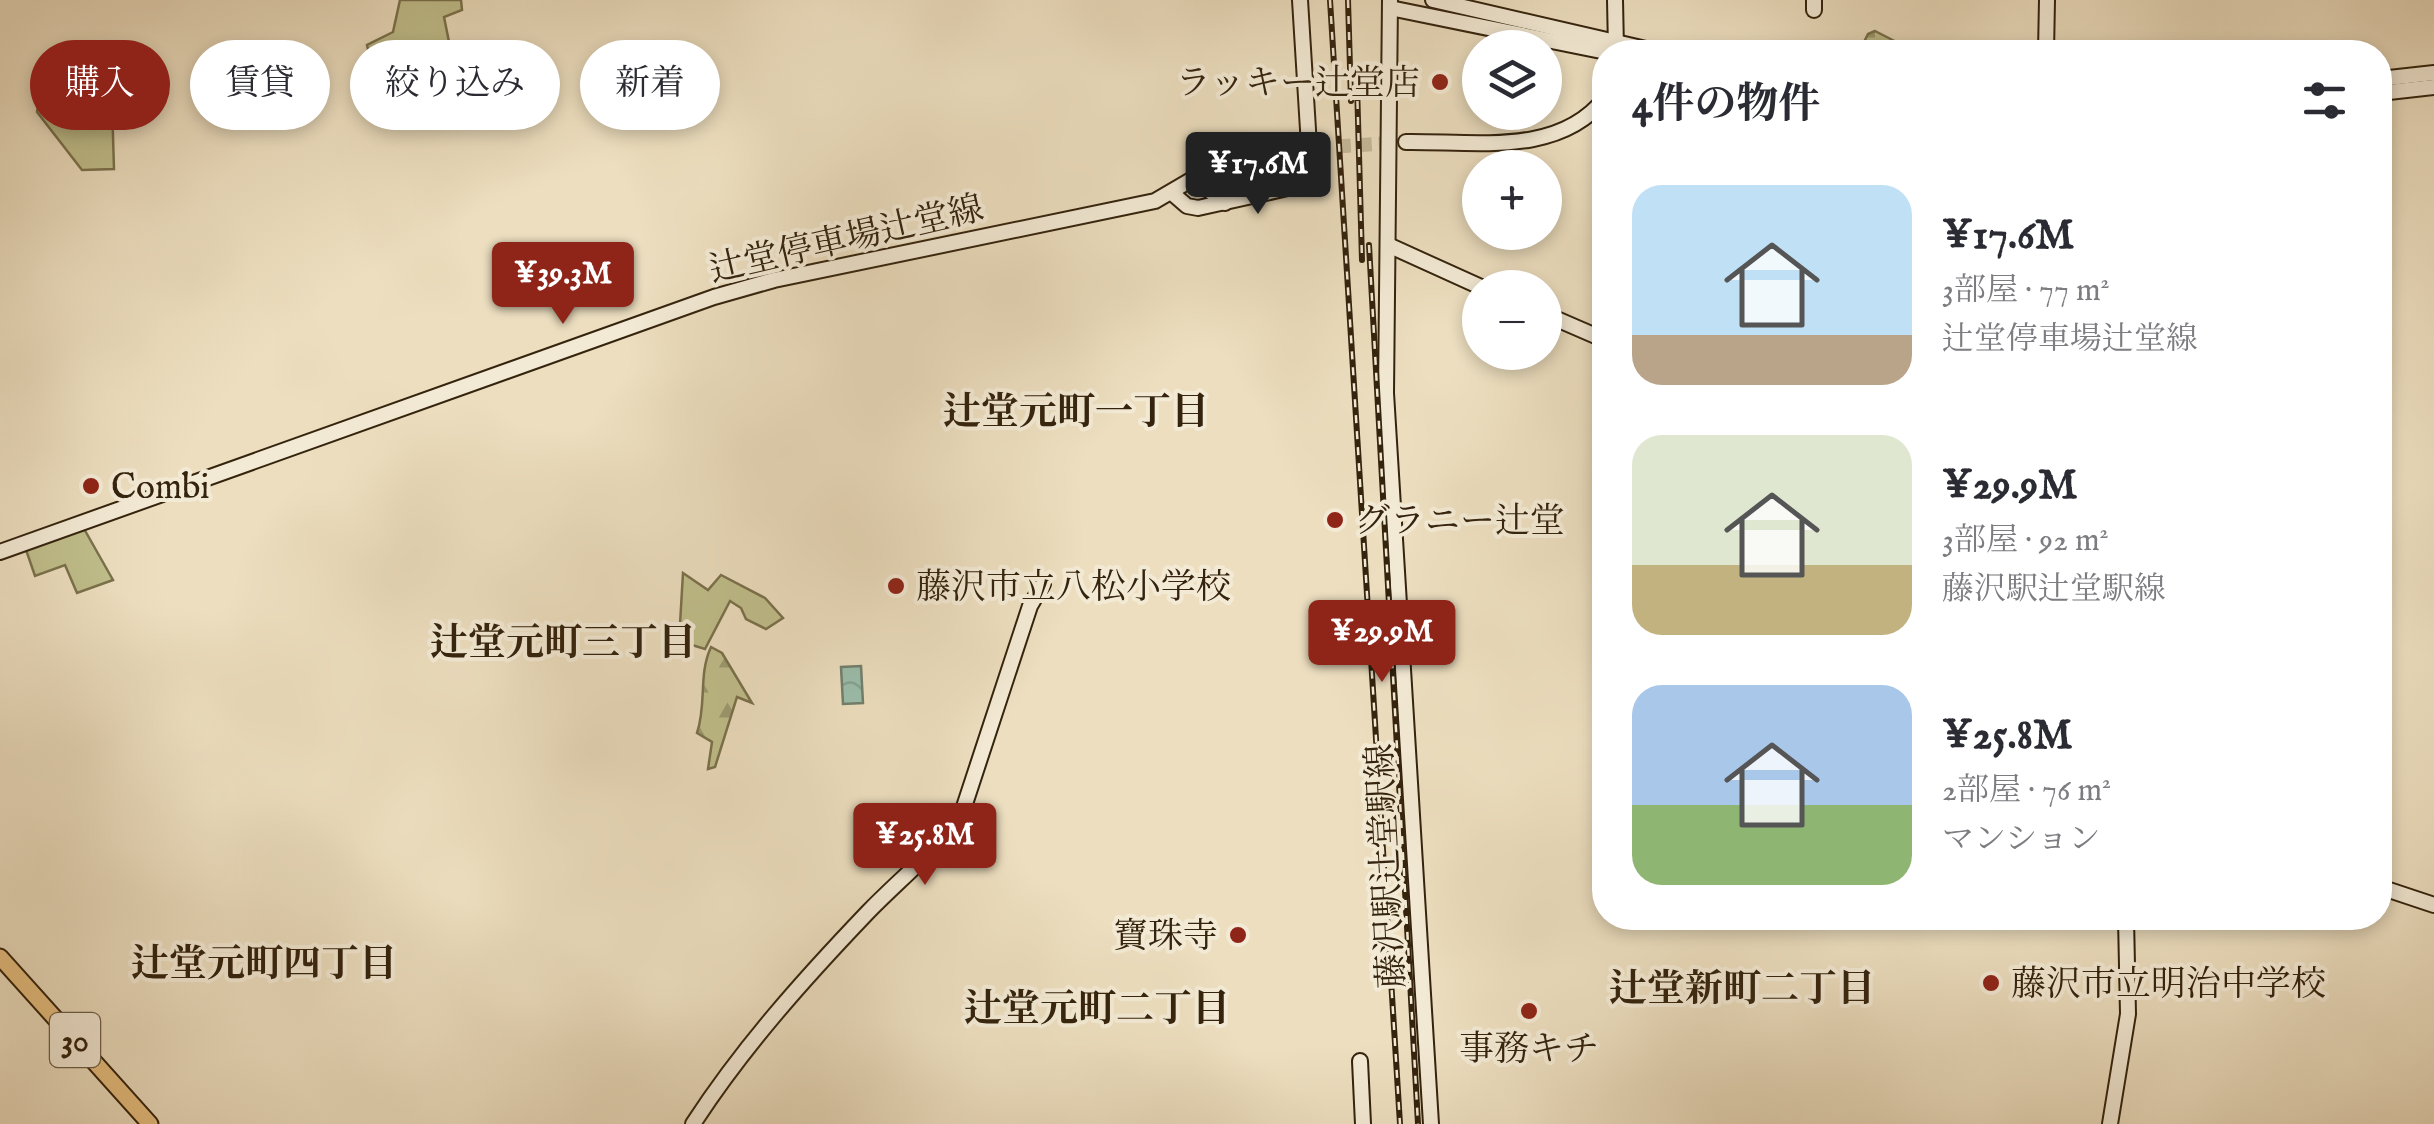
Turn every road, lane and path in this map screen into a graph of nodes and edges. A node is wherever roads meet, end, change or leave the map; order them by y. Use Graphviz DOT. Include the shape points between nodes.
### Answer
graph roads {
  1 [pos="1300,0"];
  2 [pos="1433,0"];
  3 [pos="1615,0"];
  4 [pos="2048,0"];
  5 [pos="1390,4"];
  6 [pos="1613,40"];
  7 [pos="2046,40"];
  8 [pos="1592,44"];
  9 [pos="1592,46"];
  10 [pos="2434,73"];
  11 [pos="2392,78"];
  12 [pos="2434,87"];
  13 [pos="2392,92"];
  14 [pos="1592,114"];
  15 [pos="1406,142"];
  16 [pos="1253,152"];
  17 [pos="1208,170"];
  18 [pos="1172,193"];
  19 [pos="1224,203"];
  20 [pos="1388,245"];
  21 [pos="1462,278"];
  22 [pos="1562,321"];
  23 [pos="1592,334"];
  24 [pos="0,552"];
  25 [pos="1043,584"];
  26 [pos="2392,891"];
  27 [pos="2434,905"];
  28 [pos="2126,930"];
  29 [pos="0,957"];
  30 [pos="1360,1060"];
  31 [pos="150,1124"];
  32 [pos="693,1124"];
  33 [pos="1363,1124"];
  34 [pos="1430,1124"];
  35 [pos="2110,1124"];
  1 -- 19 [label="street" via="1310,162 1299,183"];
  2 -- 8 [label="street"];
  3 -- 6 [label="street"];
  4 -- 7 [label="street"];
  5 -- 9 [label="street"];
  5 -- 20 [label="street, 藤沢駅辻堂駅線"];
  10 -- 11 [label="street"];
  12 -- 13 [label="street"];
  14 -- 15 [label="street" via="1537,140"];
  16 -- 17 [label="street, 辻堂停車場辻堂線"];
  17 -- 18 [label="street, 辻堂停車場辻堂線"];
  17 -- 19 [label="street" via="1206,188"];
  18 -- 19 [label="street" via="1187,206"];
  18 -- 24 [label="street, 辻堂停車場辻堂線" via="1155,202 714,297"];
  20 -- 21 [label="street"];
  20 -- 34 [label="street, 藤沢駅辻堂駅線" via="1388,454"];
  22 -- 23 [label="street"];
  25 -- 32 [label="street" via="962,812 944,840 781,1006"];
  26 -- 27 [label="street"];
  28 -- 35 [label="street" via="2128,1014"];
  29 -- 31 [label="main road, 30"];
  30 -- 33 [label="street"];
}
